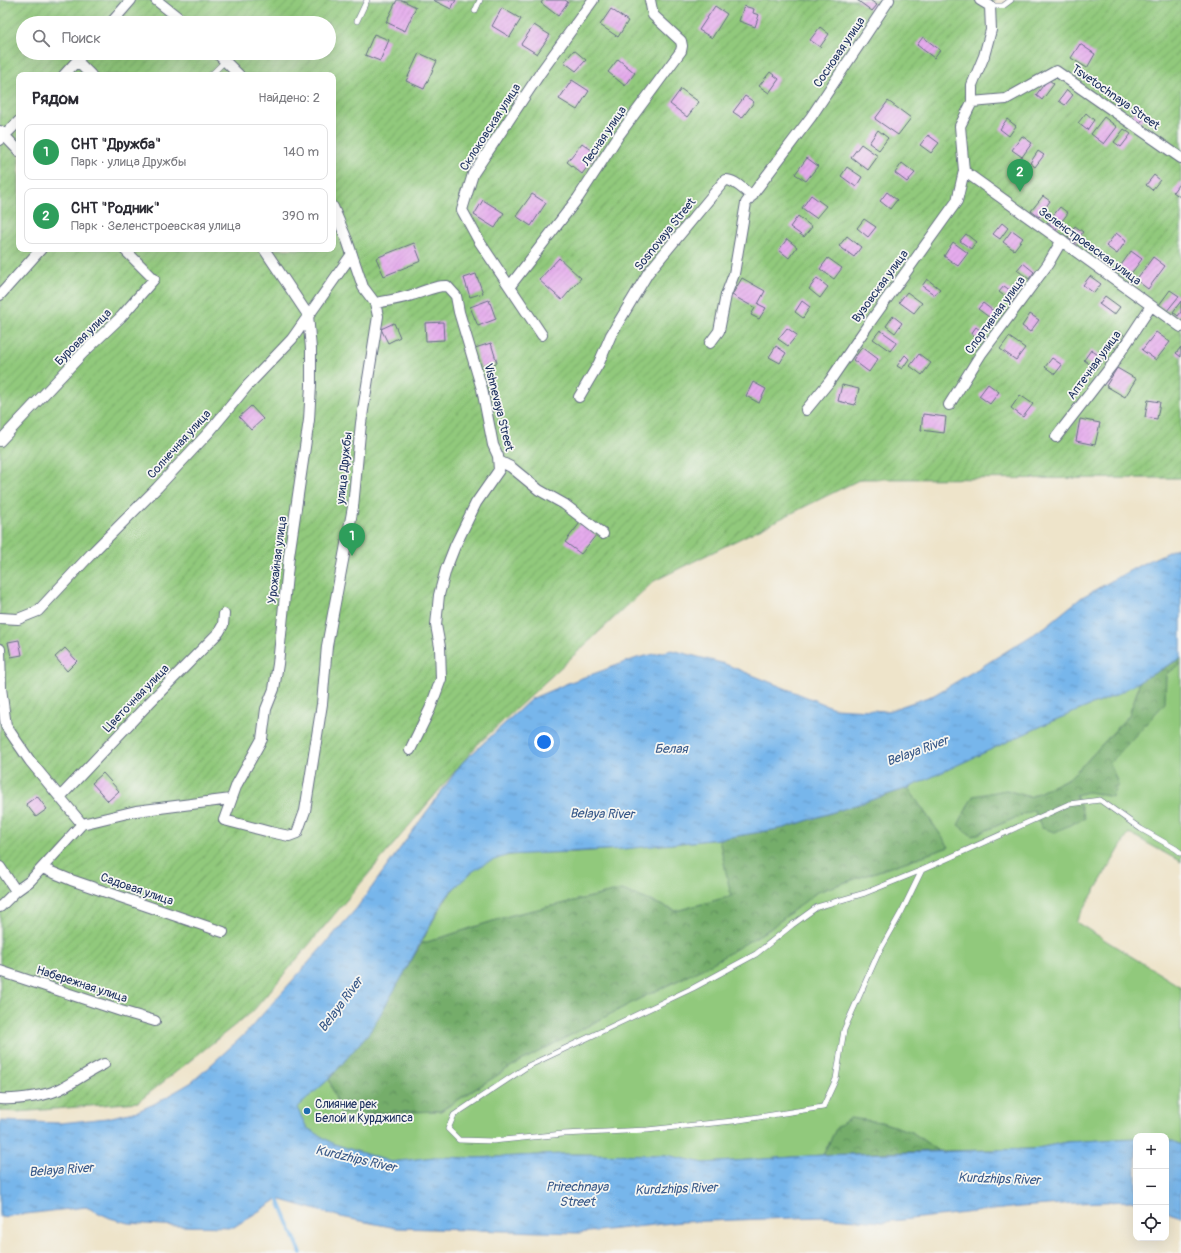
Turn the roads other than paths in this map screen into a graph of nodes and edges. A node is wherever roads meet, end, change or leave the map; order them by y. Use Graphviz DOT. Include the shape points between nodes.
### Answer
graph roads {
  1 [pos="131,0"];
  2 [pos="156,0"];
  3 [pos="367,0"];
  4 [pos="480,0"];
  5 [pos="593,0"];
  6 [pos="650,0"];
  7 [pos="889,0"];
  8 [pos="980,0"];
  9 [pos="1011,0"];
  10 [pos="990,6"];
  11 [pos="475,11"];
  12 [pos="117,16"];
  13 [pos="176,16"];
  14 [pos="358,21"];
  15 [pos="77,61"];
  16 [pos="225,61"];
  17 [pos="67,72"];
  18 [pos="88,72"];
  19 [pos="214,72"];
  20 [pos="236,72"];
  21 [pos="972,102"];
  22 [pos="16,124"];
  23 [pos="2,136"];
  24 [pos="16,148"];
  25 [pos="1181,158"];
  26 [pos="964,171"];
  27 [pos="752,196"];
  28 [pos="336,214"];
  29 [pos="1062,240"];
  30 [pos="37,252"];
  31 [pos="127,252"];
  32 [pos="266,252"];
  33 [pos="352,254"];
  34 [pos="510,286"];
  35 [pos="0,296"];
  36 [pos="375,303"];
  37 [pos="1151,306"];
  38 [pos="308,315"];
  39 [pos="1181,327"];
  40 [pos="542,335"];
  41 [pos="710,343"];
  42 [pos="579,398"];
  43 [pos="949,405"];
  44 [pos="806,410"];
  45 [pos="1056,437"];
  46 [pos="0,441"];
  47 [pos="499,461"];
  48 [pos="603,534"];
  49 [pos="224,614"];
  50 [pos="0,618"];
  51 [pos="0,649"];
  52 [pos="410,750"];
  53 [pos="60,797"];
  54 [pos="231,798"];
  55 [pos="224,820"];
  56 [pos="82,824"];
  57 [pos="1181,853"];
  58 [pos="0,867"];
  59 [pos="42,868"];
  60 [pos="922,870"];
  61 [pos="16,891"];
  62 [pos="0,907"];
  63 [pos="223,932"];
  64 [pos="0,971"];
  65 [pos="155,1021"];
  66 [pos="104,1064"];
  67 [pos="0,1099"];
  1 -- 12 [label="street"];
  2 -- 13 [label="street"];
  3 -- 14 [label="lane"];
  4 -- 11 [label="lane"];
  5 -- 34 [label="street, Склоковская улица" via="473,174 462,210 479,241"];
  6 -- 34 [label="street, Лесная улица" via="653,16 681,41 681,52 578,198"];
  7 -- 27 [label="street, Сосновая улица" via="811,117"];
  8 -- 10 [label="street"];
  9 -- 10 [label="lane" via="1003,6"];
  10 -- 21 [label="street" via="991,30 972,85"];
  15 -- 17 [label="street"];
  15 -- 18 [label="street"];
  16 -- 19 [label="lane"];
  16 -- 20 [label="street"];
  21 -- 25 [label="street, Tsvetochnaya Street" via="1006,99 1056,71"];
  21 -- 26 [label="street, Вузовская улица" via="960,126"];
  22 -- 23 [label="street"];
  23 -- 24 [label="street"];
  26 -- 29 [label="street, Зеленстроевская улица"];
  26 -- 44 [label="street, Вузовская улица" via="957,201 829,382"];
  27 -- 41 [label="street" via="746,203 734,274 726,294 719,331"];
  27 -- 42 [label="street, Sosnovaya Street" via="729,180 725,180 648,273 611,335"];
  28 -- 33 [label="street"];
  29 -- 37 [label="street, Зеленстроевская улица"];
  29 -- 43 [label="street, Спортивная улица" via="1044,270 981,354"];
  30 -- 35 [label="street"];
  31 -- 46 [label="street, Буровая улица" via="154,279 121,317 83,353"];
  32 -- 38 [label="street"];
  33 -- 36 [label="street" via="363,287"];
  33 -- 38 [label="street, Солнечная улица"];
  34 -- 40 [label="street, Склоковская улица"];
  36 -- 47 [label="street, Vishnevaya Street" via="395,300 439,285 447,286 456,296"];
  36 -- 55 [label="street, улица Дружбы" via="378,316 361,423 353,508 326,646 322,704 305,811 297,833 289,836"];
  37 -- 39 [label="street, Зеленстроевская улица"];
  37 -- 45 [label="street, Аптечная улица" via="1112,366"];
  38 -- 50 [label="street, Солнечная улица" via="292,339 248,385 210,431 38,611 18,619"];
  38 -- 54 [label="street, Урожайная улица" via="311,349 308,420 289,556 278,664 274,689 266,709 262,739"];
  47 -- 48 [label="street, Vishnevaya Street" via="564,504"];
  47 -- 52 [label="street" via="499,470 476,503 446,569 439,595 436,626 440,647 441,679"];
  49 -- 53 [label="street, Цветочная улица" via="219,632"];
  51 -- 53 [label="street" via="1,688 6,726 30,761"];
  53 -- 56 [label="street"];
  54 -- 55 [label="street, Урожайная улица"];
  54 -- 56 [label="street" via="136,811"];
  56 -- 59 [label="street"];
  57 -- 60 [label="lane" via="1100,800 1069,804"];
  58 -- 61 [label="street"];
  59 -- 61 [label="street"];
  59 -- 63 [label="street, Садовая улица"];
  60 -- 60 [label="lane" via="865,893 817,907 756,954 693,988 528,1066 454,1115 448,1129 459,1140 492,1141 647,1130 733,1121 823,1107 836,1078 844,1030 878,954"];
  61 -- 62 [label="street"];
  64 -- 65 [label="street, Набережная улица"];
  66 -- 67 [label="street" via="62,1088 36,1096"];
}
